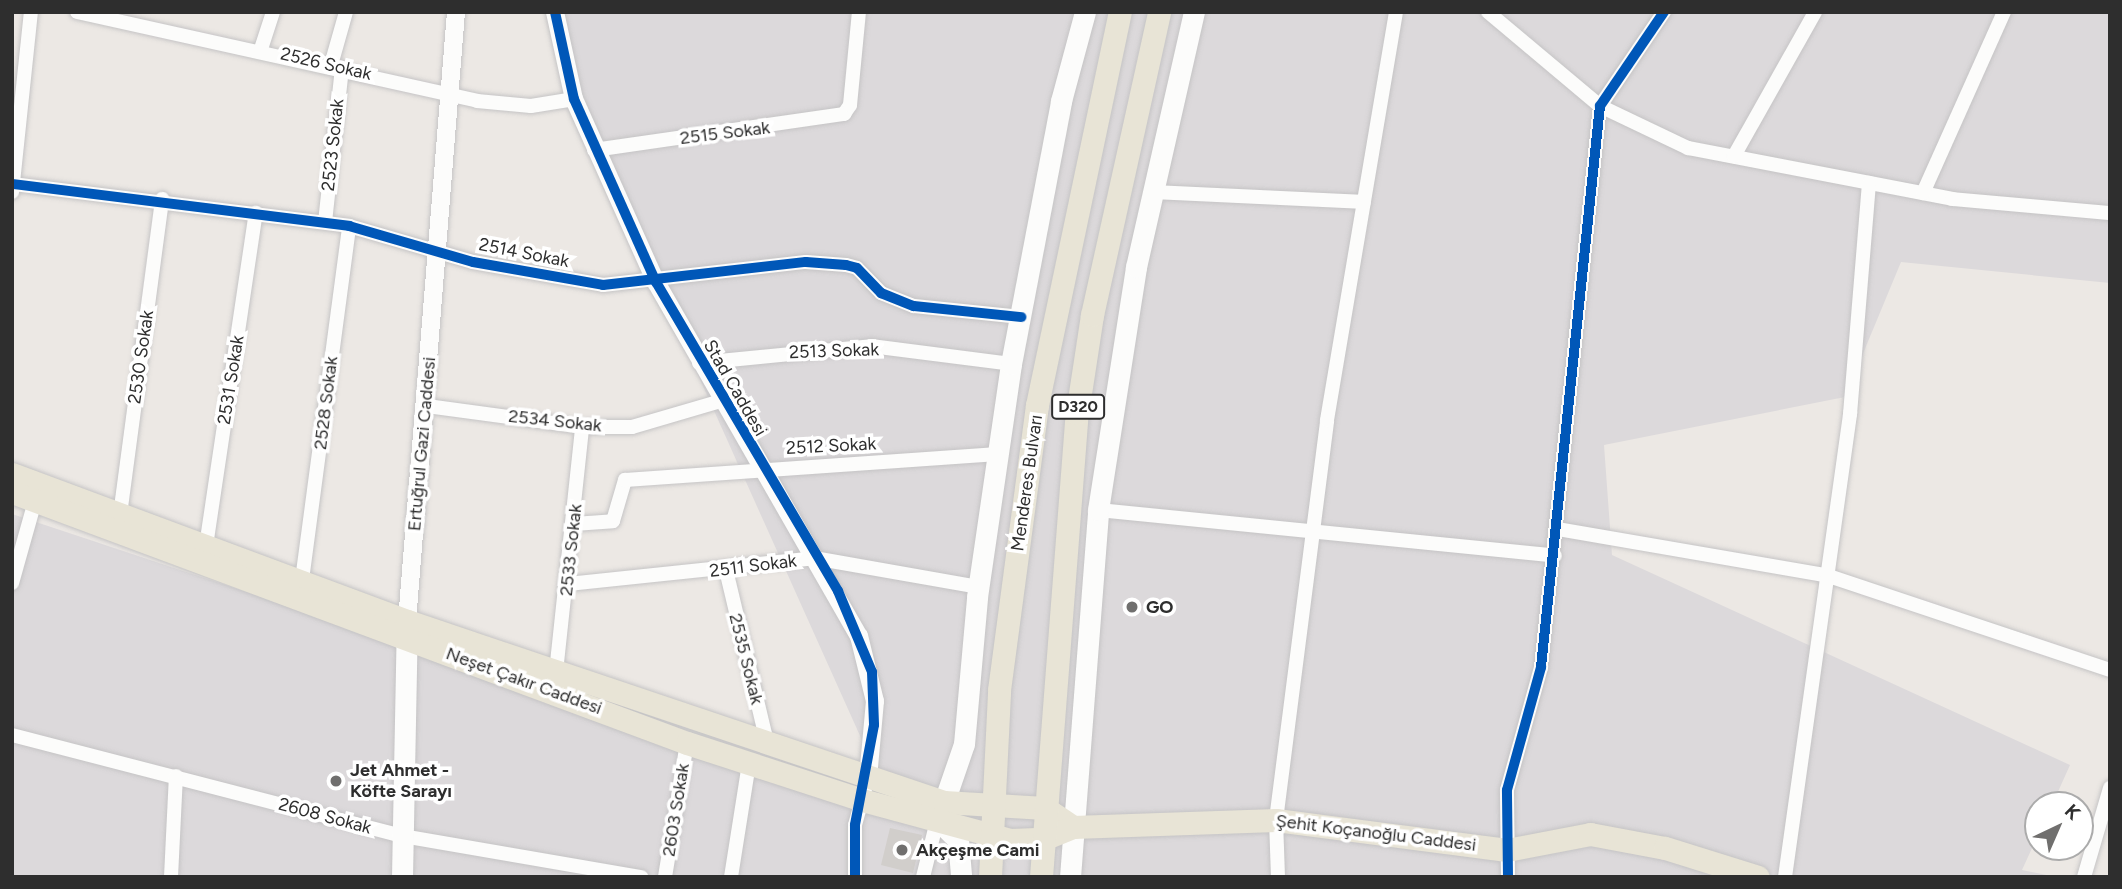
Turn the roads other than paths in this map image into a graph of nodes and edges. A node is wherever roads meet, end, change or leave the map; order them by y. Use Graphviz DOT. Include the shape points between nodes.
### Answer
graph roads {
  1 [pos="31,12"];
  2 [pos="78,12"];
  3 [pos="273,12"];
  4 [pos="346,12"];
  5 [pos="456,12"];
  6 [pos="555,12"];
  7 [pos="859,12"];
  8 [pos="1085,12"];
  9 [pos="1120,12"];
  10 [pos="1159,12"];
  11 [pos="1194,12"];
  12 [pos="1396,12"];
  13 [pos="1488,12"];
  14 [pos="1664,12"];
  15 [pos="1815,12"];
  16 [pos="2004,12"];
  17 [pos="261,49"];
  18 [pos="336,67"];
  19 [pos="447,93"];
  20 [pos="575,99"];
  21 [pos="1600,106"];
  22 [pos="594,150"];
  23 [pos="1734,156"];
  24 [pos="1869,183"];
  25 [pos="13,184"];
  26 [pos="1155,192"];
  27 [pos="12,193"];
  28 [pos="1923,193"];
  29 [pos="162,199"];
  30 [pos="1364,202"];
  31 [pos="256,213"];
  32 [pos="2110,213"];
  33 [pos="325,222"];
  34 [pos="349,226"];
  35 [pos="435,247"];
  36 [pos="656,282"];
  37 [pos="1021,317"];
  38 [pos="699,363"];
  39 [pos="1011,364"];
  40 [pos="722,401"];
  41 [pos="428,405"];
  42 [pos="582,427"];
  43 [pos="998,454"];
  44 [pos="761,467"];
  45 [pos="12,474"];
  46 [pos="12,492"];
  47 [pos="35,501"];
  48 [pos="1098,510"];
  49 [pos="120,515"];
  50 [pos="574,524"];
  51 [pos="1558,529"];
  52 [pos="1312,535"];
  53 [pos="206,546"];
  54 [pos="1555,556"];
  55 [pos="814,558"];
  56 [pos="726,570"];
  57 [pos="1829,576"];
  58 [pos="302,580"];
  59 [pos="12,583"];
  60 [pos="568,584"];
  61 [pos="979,587"];
  62 [pos="407,629"];
  63 [pos="2110,670"];
  64 [pos="556,672"];
  65 [pos="12,735"];
  66 [pos="687,743"];
  67 [pos="768,747"];
  68 [pos="749,763"];
  69 [pos="176,776"];
  70 [pos="868,778"];
  71 [pos="2110,788"];
  72 [pos="862,800"];
  73 [pos="992,801"];
  74 [pos="1045,808"];
  75 [pos="940,810"];
  76 [pos="1276,820"];
  77 [pos="1073,827"];
  78 [pos="403,836"];
  79 [pos="989,836"];
  80 [pos="1043,839"];
  81 [pos="1507,850"];
  82 [pos="172,877"];
  83 [pos="402,877"];
  84 [pos="641,877"];
  85 [pos="665,877"];
  86 [pos="731,877"];
  87 [pos="855,877"];
  88 [pos="923,877"];
  89 [pos="961,877"];
  90 [pos="990,877"];
  91 [pos="1041,877"];
  92 [pos="1070,877"];
  93 [pos="1279,877"];
  94 [pos="1508,877"];
  95 [pos="1758,877"];
  96 [pos="1785,877"];
  97 [pos="2084,877"];
  1 -- 25 [label="street"];
  2 -- 17 [label="street, 2526 Sokak"];
  3 -- 17 [label="street"];
  4 -- 18 [label="street, 2523 Sokak"];
  5 -- 19 [label="street, Ertuğrul Gazi Caddesi"];
  6 -- 20 [label="street, Stad Caddesi"];
  7 -- 22 [label="street, 2515 Sokak" via="850,105 833,119"];
  8 -- 37 [label="main road" via="1061,101"];
  9 -- 73 [label="main road, Menderes Bulvarı / D320" via="1037,405 999,690"];
  10 -- 74 [label="main road, D320" via="1127,144 1079,401"];
  11 -- 26 [label="main road"];
  12 -- 30 [label="street"];
  13 -- 21 [label="street"];
  14 -- 21 [label="street"];
  15 -- 23 [label="street"];
  16 -- 28 [label="street"];
  17 -- 18 [label="street, 2526 Sokak"];
  18 -- 19 [label="street, 2526 Sokak"];
  18 -- 33 [label="street, 2523 Sokak"];
  19 -- 20 [label="street, 2526 Sokak" via="531,106"];
  19 -- 35 [label="street, Ertuğrul Gazi Caddesi"];
  20 -- 22 [label="street, Stad Caddesi"];
  21 -- 23 [label="street" via="1688,148"];
  21 -- 51 [label="street"];
  22 -- 36 [label="street, Stad Caddesi"];
  23 -- 24 [label="street"];
  24 -- 28 [label="street"];
  24 -- 57 [label="street" via="1850,414"];
  25 -- 27 [label="street"];
  25 -- 29 [label="street, 2514 Sokak"];
  26 -- 30 [label="street"];
  26 -- 48 [label="main road" via="1136,267"];
  28 -- 32 [label="street"];
  29 -- 31 [label="street, 2514 Sokak"];
  29 -- 49 [label="street, 2530 Sokak"];
  30 -- 52 [label="street"];
  31 -- 33 [label="street, 2514 Sokak"];
  31 -- 53 [label="street, 2531 Sokak"];
  33 -- 34 [label="street, 2514 Sokak"];
  34 -- 35 [label="street, 2514 Sokak"];
  34 -- 58 [label="street, 2528 Sokak"];
  35 -- 36 [label="street, 2514 Sokak" via="473,262 603,285"];
  35 -- 41 [label="street, Ertuğrul Gazi Caddesi"];
  36 -- 37 [label="street, 2514 Sokak" via="806,261 846,265 881,293 914,306"];
  36 -- 38 [label="street, Stad Caddesi"];
  37 -- 39 [label="main road"];
  38 -- 39 [label="street, 2513 Sokak" via="871,346"];
  38 -- 40 [label="street, Stad Caddesi"];
  39 -- 43 [label="main road"];
  40 -- 42 [label="street, 2534 Sokak" via="632,427"];
  40 -- 44 [label="street, Stad Caddesi"];
  41 -- 42 [label="street, 2534 Sokak"];
  41 -- 62 [label="street, Ertuğrul Gazi Caddesi"];
  42 -- 50 [label="street, 2533 Sokak"];
  43 -- 44 [label="street, 2512 Sokak"];
  43 -- 61 [label="main road"];
  44 -- 50 [label="street, 2512 Sokak" via="625,480 613,521"];
  44 -- 55 [label="street, Stad Caddesi"];
  45 -- 49 [label="main road, Neşet Çakır Caddesi"];
  46 -- 47 [label="main road, Neşet Çakır Caddesi"];
  47 -- 59 [label="street"];
  47 -- 62 [label="main road, Neşet Çakır Caddesi"];
  48 -- 52 [label="street"];
  48 -- 77 [label="main road"];
  49 -- 53 [label="main road, Neşet Çakır Caddesi"];
  50 -- 60 [label="street, 2533 Sokak"];
  51 -- 54 [label="street"];
  51 -- 57 [label="street"];
  52 -- 54 [label="street"];
  52 -- 76 [label="street"];
  53 -- 58 [label="main road, Neşet Çakır Caddesi"];
  54 -- 81 [label="street" via="1541,667 1507,790"];
  55 -- 56 [label="street, 2511 Sokak"];
  55 -- 61 [label="street, 2511 Sokak"];
  55 -- 70 [label="street, Stad Caddesi" via="838,591 872,672"];
  56 -- 60 [label="street, 2511 Sokak"];
  56 -- 67 [label="street, 2535 Sokak" via="740,646"];
  57 -- 63 [label="street"];
  57 -- 96 [label="street" via="1804,719"];
  58 -- 62 [label="main road, Neşet Çakır Caddesi"];
  60 -- 64 [label="street, 2533 Sokak"];
  61 -- 75 [label="main road" via="964,744"];
  62 -- 64 [label="main road, Neşet Çakır Caddesi"];
  62 -- 66 [label="main road, Neşet Çakır Caddesi"];
  62 -- 78 [label="main road, Ertuğrul Gazi Caddesi"];
  64 -- 67 [label="main road, Neşet Çakır Caddesi"];
  65 -- 69 [label="street, 2608 Sokak"];
  66 -- 68 [label="main road, Neşet Çakır Caddesi"];
  66 -- 85 [label="street, 2603 Sokak"];
  67 -- 70 [label="main road, Neşet Çakır Caddesi"];
  68 -- 72 [label="main road, Neşet Çakır Caddesi"];
  68 -- 86 [label="street"];
  69 -- 78 [label="street, 2608 Sokak"];
  69 -- 82 [label="street"];
  70 -- 72 [label="street"];
  70 -- 75 [label="main road, Neşet Çakır Caddesi"];
  71 -- 97 [label="street"];
  72 -- 75 [label="main road, Neşet Çakır Caddesi"];
  72 -- 87 [label="street"];
  73 -- 74 [label="main road"];
  73 -- 75 [label="main road, Neşet Çakır Caddesi"];
  73 -- 79 [label="main road, Menderes Bulvarı / D320"];
  74 -- 77 [label="main road"];
  74 -- 80 [label="main road, D320"];
  75 -- 79 [label="main road, Neşet Çakır Caddesi"];
  75 -- 88 [label="street"];
  75 -- 89 [label="main road" via="958,840"];
  76 -- 77 [label="main road, Şehit Koçanoğlu Caddesi"];
  76 -- 81 [label="main road, Şehit Koçanoğlu Caddesi"];
  76 -- 93 [label="street"];
  77 -- 80 [label="main road, Şehit Koçanoğlu Caddesi"];
  77 -- 92 [label="main road"];
  78 -- 83 [label="main road, Ertuğrul Gazi Caddesi"];
  78 -- 84 [label="street, 2608 Sokak"];
  79 -- 80 [label="main road, Neşet Çakır Caddesi"];
  79 -- 90 [label="main road, Menderes Bulvarı / D320"];
  80 -- 91 [label="main road, D320"];
  81 -- 94 [label="street"];
  81 -- 95 [label="main road, Şehit Koçanoğlu Caddesi" via="1590,834 1665,848"];
}
